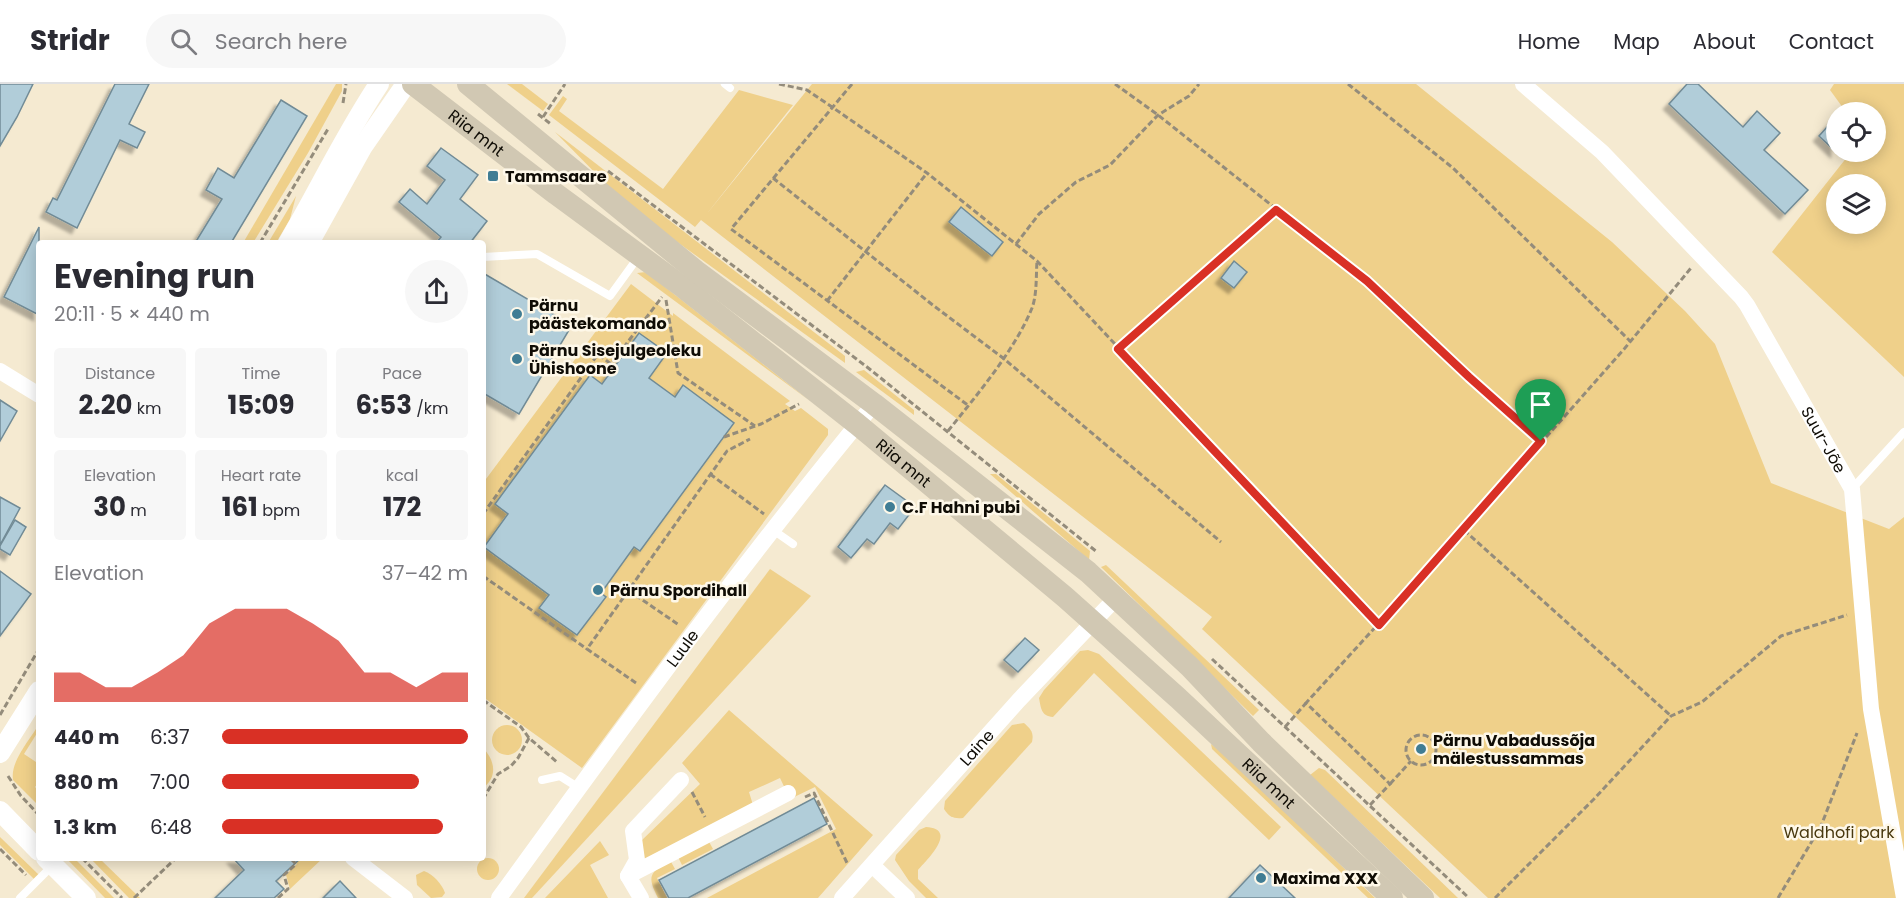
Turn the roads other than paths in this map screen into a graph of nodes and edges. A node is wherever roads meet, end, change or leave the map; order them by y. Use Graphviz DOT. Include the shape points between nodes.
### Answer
graph roads {
  1 [pos="360,84"];
  2 [pos="379,84"];
  3 [pos="405,84"];
  4 [pos="413,84"];
  5 [pos="468,84"];
  6 [pos="1523,84"];
  7 [pos="359,113"];
  8 [pos="290,240"];
  9 [pos="311,240"];
  10 [pos="639,256"];
  11 [pos="486,257"];
  12 [pos="0,371"];
  13 [pos="36,393"];
  14 [pos="874,404"];
  15 [pos="857,424"];
  16 [pos="1904,432"];
  17 [pos="1852,489"];
  18 [pos="773,530"];
  19 [pos="793,544"];
  20 [pos="1116,598"];
  21 [pos="1094,621"];
  22 [pos="36,696"];
  23 [pos="0,753"];
  24 [pos="542,780"];
  25 [pos="582,783"];
  26 [pos="686,786"];
  27 [pos="784,795"];
  28 [pos="0,811"];
  29 [pos="36,848"];
  30 [pos="357,861"];
  31 [pos="50,862"];
  32 [pos="872,865"];
  33 [pos="628,876"];
  34 [pos="20,898"];
  35 [pos="86,898"];
  36 [pos="405,898"];
  37 [pos="499,898"];
  38 [pos="641,898"];
  39 [pos="842,898"];
  40 [pos="907,898"];
  41 [pos="1392,898"];
  42 [pos="1423,898"];
  43 [pos="1904,898"];
  1 -- 7 [label="street"];
  2 -- 7 [label="street"];
  3 -- 9 [label="street" via="363,146"];
  4 -- 10 [label="main road, Riia mnt"];
  5 -- 14 [label="main road, Riia mnt" via="696,270"];
  6 -- 17 [label="street, Suur-Jõe" via="1602,152 1747,305"];
  7 -- 8 [label="street"];
  10 -- 11 [label="lane" via="610,297 537,254"];
  10 -- 15 [label="main road, Riia mnt"];
  12 -- 13 [label="street"];
  14 -- 15 [label="street, Luule"];
  14 -- 20 [label="main road, Riia mnt"];
  15 -- 18 [label="street, Luule"];
  15 -- 21 [label="main road, Riia mnt"];
  16 -- 17 [label="lane"];
  17 -- 43 [label="street, Suur-Jõe" via="1871,709"];
  18 -- 19 [label="lane"];
  18 -- 25 [label="street, Luule"];
  20 -- 21 [label="street, Laine"];
  20 -- 42 [label="main road, Riia mnt"];
  21 -- 32 [label="street, Laine"];
  21 -- 41 [label="main road, Riia mnt"];
  22 -- 23 [label="street"];
  24 -- 25 [label="lane" via="560,776"];
  25 -- 37 [label="street, Luule"];
  26 -- 33 [label="street" via="633,831 637,860"];
  27 -- 33 [label="street"];
  28 -- 29 [label="street"];
  30 -- 36 [label="street"];
  31 -- 34 [label="lane"];
  31 -- 35 [label="street"];
  32 -- 39 [label="street, Laine"];
  32 -- 40 [label="street"];
  33 -- 38 [label="street"];
}
